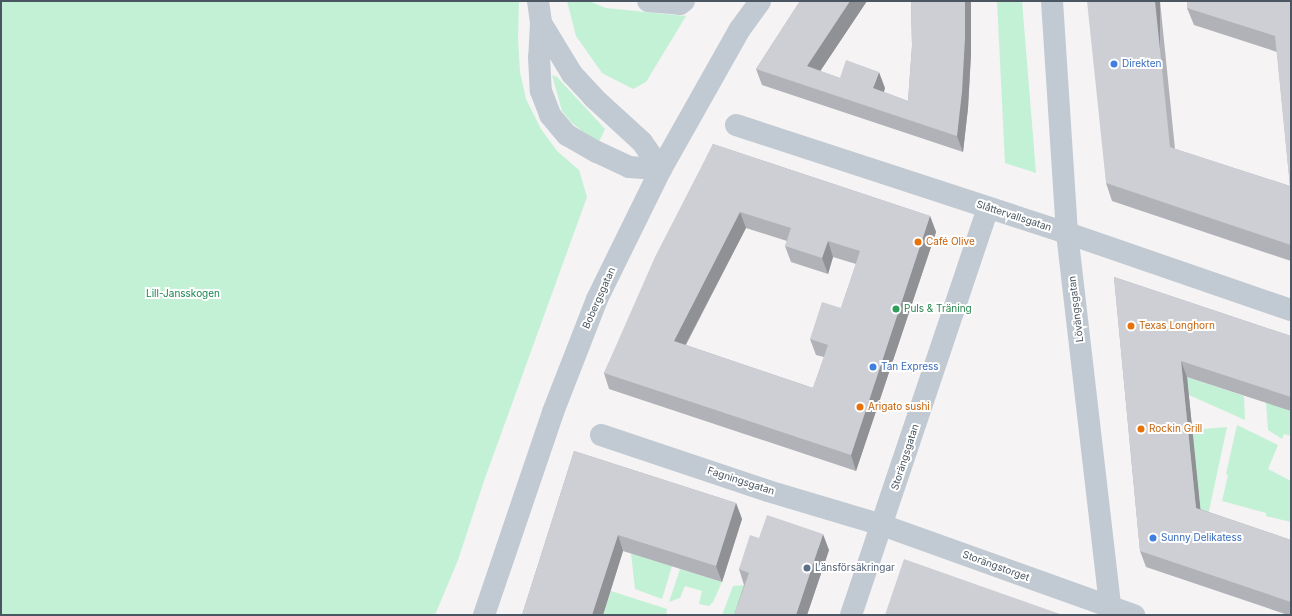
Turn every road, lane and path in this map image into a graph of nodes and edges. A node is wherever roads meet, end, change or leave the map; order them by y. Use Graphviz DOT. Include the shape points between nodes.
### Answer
graph roads {
  1 [pos="538,1"];
  2 [pos="648,1"];
  3 [pos="684,1"];
  4 [pos="760,1"];
  5 [pos="1052,1"];
  6 [pos="541,23"];
  7 [pos="736,125"];
  8 [pos="661,169"];
  9 [pos="988,208"];
  10 [pos="1067,233"];
  11 [pos="1291,310"];
  12 [pos="601,435"];
  13 [pos="882,525"];
  14 [pos="1111,611"];
  15 [pos="484,615"];
  16 [pos="851,615"];
  17 [pos="1134,615"];
  1 -- 6 [label="street"];
  2 -- 3 [label="street" via="680,4"];
  4 -- 8 [label="street, Bobergsgatan" via="740,29"];
  5 -- 10 [label="street, Lövängsgatan"];
  6 -- 8 [label="street" via="572,74 642,142"];
  6 -- 8 [label="street" via="541,91 550,115 567,135 597,152 630,167"];
  7 -- 9 [label="street, Slåttervallsgatan"];
  8 -- 15 [label="street, Bobergsgatan" via="597,299 553,412"];
  9 -- 10 [label="street, Slåttervallsgatan"];
  9 -- 13 [label="street, Storängsgatan"];
  10 -- 11 [label="street, Slåttervallsgatan"];
  10 -- 14 [label="street, Lövängsgatan"];
  12 -- 13 [label="street, Fagningsgatan" via="768,491"];
  13 -- 14 [label="street, Storängstorget"];
  13 -- 16 [label="street, Storängsgatan"];
  14 -- 17 [label="street, Storängstorget"];
}
